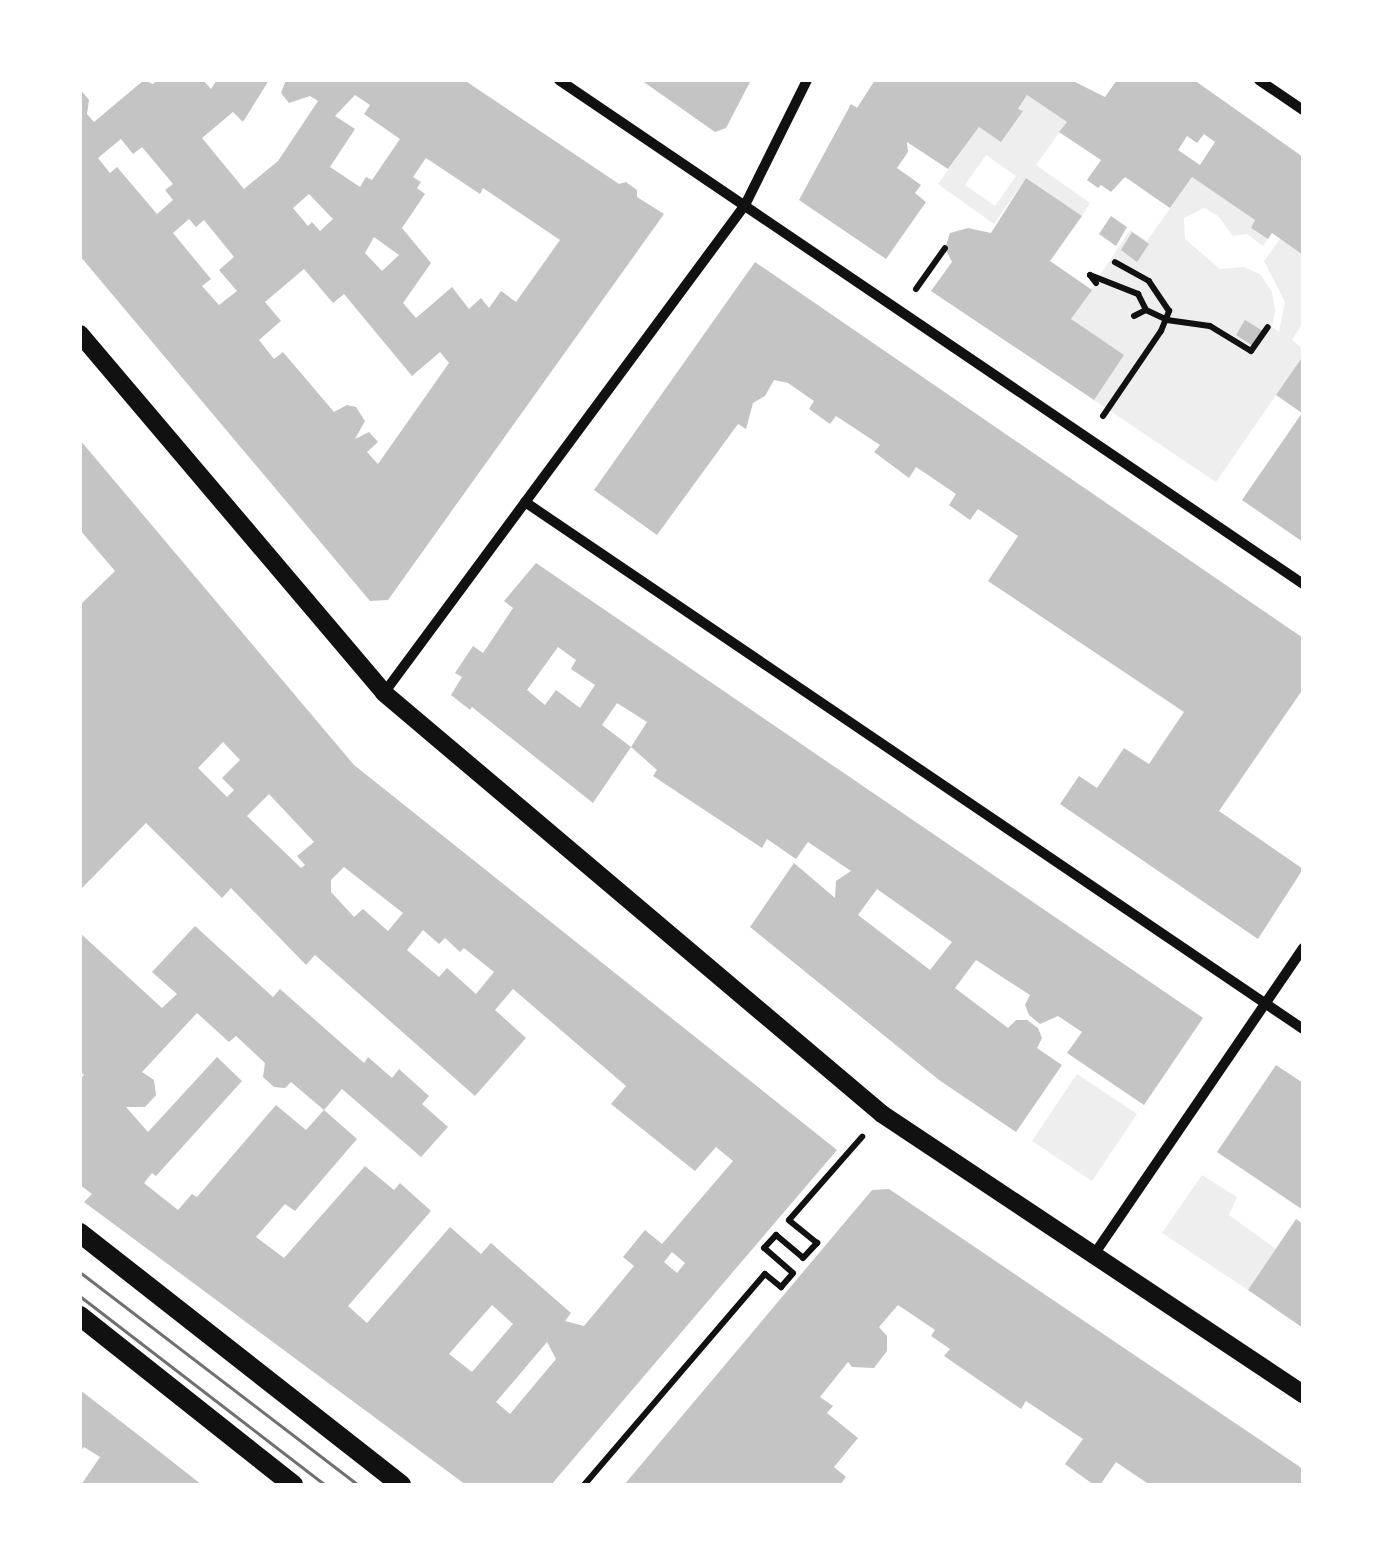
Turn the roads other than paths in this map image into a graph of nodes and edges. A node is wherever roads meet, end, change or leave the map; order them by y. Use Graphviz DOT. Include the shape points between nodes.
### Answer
graph roads {
  1 [pos="560,80"];
  2 [pos="807,80"];
  3 [pos="1259,80"];
  4 [pos="1303,110"];
  5 [pos="745,204"];
  6 [pos="80,334"];
  7 [pos="526,502"];
  8 [pos="1303,584"];
  9 [pos="384,692"];
  10 [pos="1303,948"];
  11 [pos="1265,1003"];
  12 [pos="1303,1029"];
  13 [pos="80,1233"];
  14 [pos="1094,1256"];
  15 [pos="80,1316"];
  16 [pos="1303,1394"];
  17 [pos="388,1482"];
  18 [pos="293,1485"];
  1 -- 5 [label="street"];
  2 -- 5 [label="street"];
  3 -- 4 [label="street"];
  5 -- 7 [label="street"];
  5 -- 8 [label="street"];
  6 -- 9 [label="street"];
  7 -- 9 [label="street"];
  7 -- 11 [label="street"];
  9 -- 14 [label="street" via="882,1114"];
  10 -- 11 [label="street"];
  11 -- 12 [label="street"];
  11 -- 14 [label="street"];
  13 -- 17 [label="main road"];
  14 -- 16 [label="street"];
  15 -- 18 [label="main road"];
}
